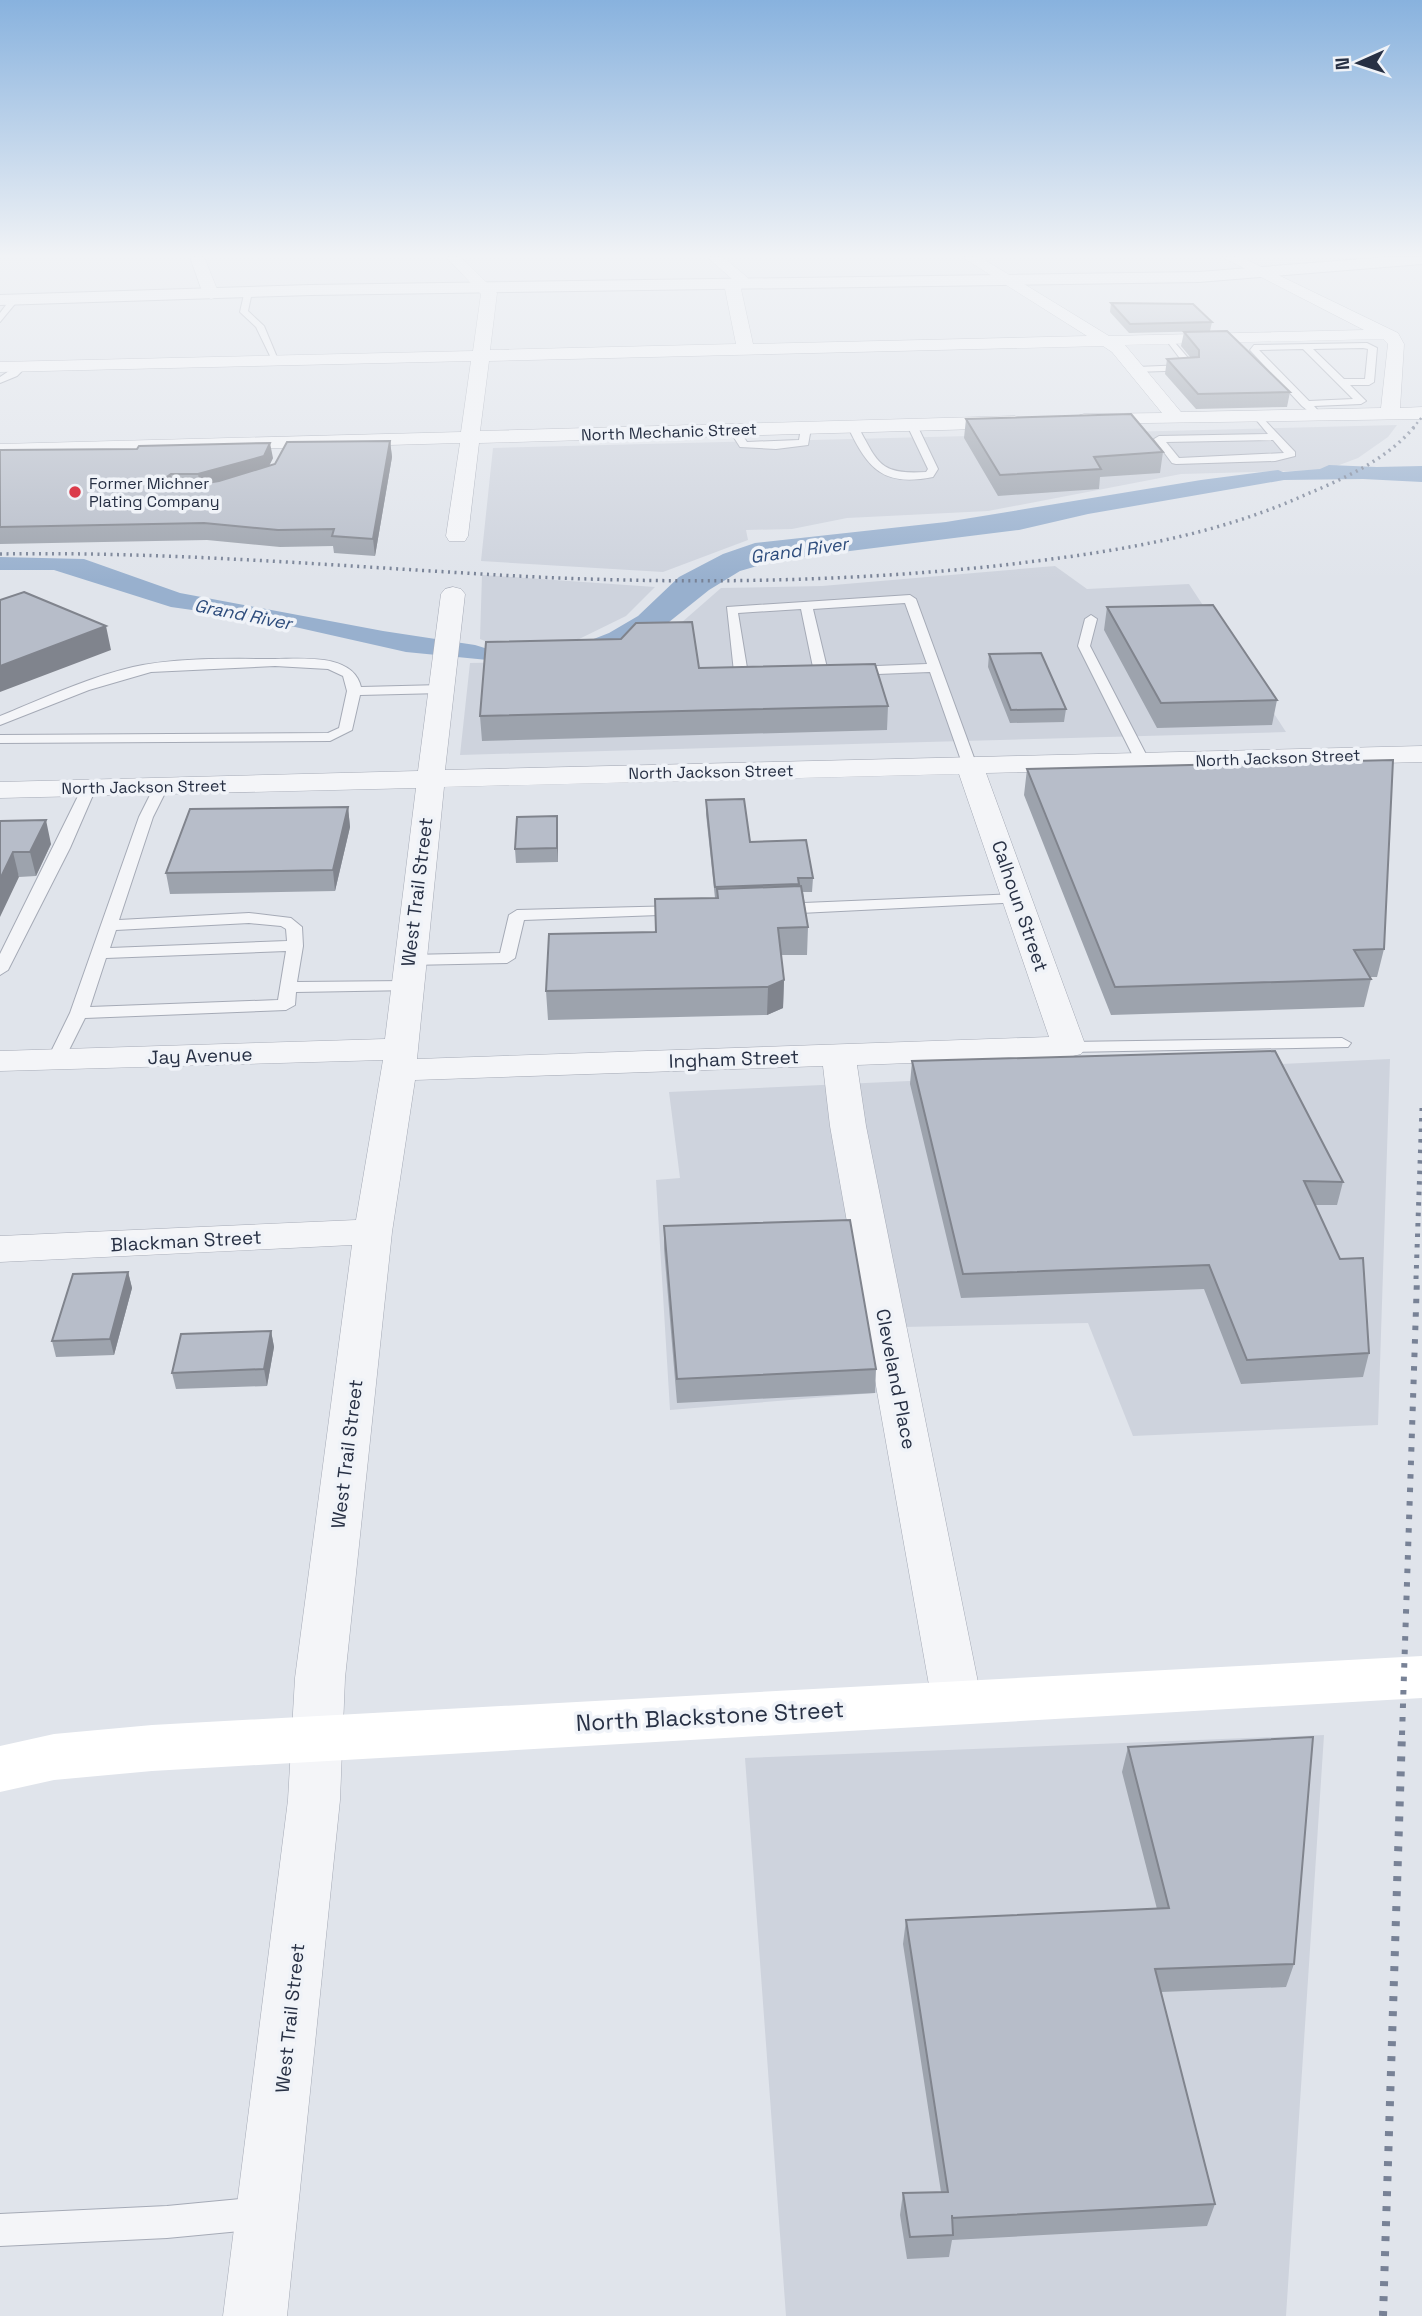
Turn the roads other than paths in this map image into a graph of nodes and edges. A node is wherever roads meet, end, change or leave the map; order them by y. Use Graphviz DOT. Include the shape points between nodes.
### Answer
graph roads {
  1 [pos="91,365"];
  2 [pos="481,365"];
  3 [pos="1133,365"];
  4 [pos="1190,365"];
  5 [pos="1270,365"];
  6 [pos="1324,365"];
  7 [pos="1371,365"];
  8 [pos="1394,365"];
  9 [pos="0,367"];
  10 [pos="21,367"];
  11 [pos="1137,370"];
  12 [pos="0,380"];
  13 [pos="1341,382"];
  14 [pos="1311,410"];
  15 [pos="1422,413"];
  16 [pos="1390,414"];
  17 [pos="1258,416"];
  18 [pos="1176,418"];
  19 [pos="1143,419"];
  20 [pos="1061,421"];
  21 [pos="1034,422"];
  22 [pos="912,425"];
  23 [pos="853,427"];
  24 [pos="1275,437"];
  25 [pos="471,438"];
  26 [pos="1159,439"];
  27 [pos="0,450"];
  28 [pos="457,536"];
  29 [pos="453,594"];
  30 [pos="807,607"];
  31 [pos="1091,619"];
  32 [pos="445,662"];
  33 [pos="934,668"];
  34 [pos="778,673"];
  35 [pos="354,691"];
  36 [pos="0,722"];
  37 [pos="0,739"];
  38 [pos="1422,754"];
  39 [pos="1143,762"];
  40 [pos="970,766"];
  41 [pos="431,779"];
  42 [pos="161,787"];
  43 [pos="89,788"];
  44 [pos="0,790"];
  45 [pos="1017,899"];
  46 [pos="758,909"];
  47 [pos="691,911"];
  48 [pos="108,925"];
  49 [pos="295,946"];
  50 [pos="99,953"];
  51 [pos="0,970"];
  52 [pos="408,973"];
  53 [pos="288,987"];
  54 [pos="79,1013"];
  55 [pos="1342,1043"];
  56 [pos="1069,1046"];
  57 [pos="839,1056"];
  58 [pos="400,1060"];
  59 [pos="0,1061"];
  60 [pos="55,1062"];
  61 [pos="373,1232"];
  62 [pos="0,1249"];
  63 [pos="1422,1677"];
  64 [pos="957,1702"];
  65 [pos="317,1738"];
  66 [pos="2,1768"];
  67 [pos="268,2213"];
  68 [pos="0,2230"];
  69 [pos="255,2316"];
  1 -- 10 [label="street"];
  2 -- 25 [label="street"];
  3 -- 11 [label="street"];
  4 -- 11 [label="lane" via="1192,368"];
  5 -- 14 [label="lane"];
  6 -- 13 [label="lane"];
  7 -- 13 [label="lane" via="1369,382"];
  8 -- 16 [label="street"];
  9 -- 10 [label="street"];
  10 -- 12 [label="lane"];
  11 -- 18 [label="street"];
  13 -- 14 [label="lane" via="1360,402"];
  14 -- 16 [label="street"];
  14 -- 17 [label="street"];
  15 -- 16 [label="street"];
  17 -- 18 [label="street"];
  17 -- 24 [label="lane"];
  18 -- 19 [label="street"];
  19 -- 20 [label="street"];
  19 -- 26 [label="lane"];
  21 -- 22 [label="street, North Mechanic Street"];
  22 -- 23 [label="street, North Mechanic Street"];
  22 -- 23 [label="lane" via="933,469 929,475 883,474 869,460"];
  23 -- 25 [label="street, North Mechanic Street"];
  24 -- 26 [label="lane"];
  24 -- 26 [label="lane" via="1291,454 1176,461"];
  25 -- 27 [label="street, North Mechanic Street" via="285,447"];
  25 -- 28 [label="street"];
  29 -- 32 [label="street, West Trail Street"];
  30 -- 33 [label="lane" via="839,601 910,599"];
  30 -- 33 [label="lane" via="816,672"];
  30 -- 34 [label="lane" via="732,610 741,672"];
  31 -- 39 [label="lane" via="1084,646"];
  32 -- 35 [label="lane"];
  32 -- 41 [label="street, West Trail Street"];
  33 -- 40 [label="lane"];
  35 -- 36 [label="lane" via="352,678 342,668 313,663 162,666 134,671"];
  35 -- 37 [label="lane" via="345,730 330,737"];
  38 -- 39 [label="street, North Jackson Street"];
  39 -- 40 [label="street, North Jackson Street"];
  40 -- 41 [label="street, North Jackson Street"];
  40 -- 45 [label="street, Calhoun Street"];
  41 -- 42 [label="street, North Jackson Street"];
  41 -- 52 [label="street, West Trail Street"];
  42 -- 43 [label="street, North Jackson Street"];
  42 -- 48 [label="lane"];
  43 -- 44 [label="street, North Jackson Street"];
  43 -- 51 [label="lane"];
  45 -- 46 [label="lane"];
  45 -- 56 [label="street, Calhoun Street"];
  47 -- 52 [label="lane" via="517,915 507,958"];
  48 -- 49 [label="lane" via="249,918 285,921 294,927"];
  48 -- 50 [label="lane"];
  49 -- 50 [label="lane"];
  49 -- 53 [label="lane"];
  50 -- 54 [label="lane"];
  52 -- 53 [label="lane"];
  52 -- 58 [label="street, West Trail Street"];
  53 -- 54 [label="lane" via="286,1005"];
  54 -- 60 [label="lane"];
  55 -- 56 [label="lane"];
  56 -- 57 [label="street, Ingham Street"];
  57 -- 58 [label="street, Ingham Street"];
  57 -- 64 [label="street, Cleveland Place" via="848,1126"];
  58 -- 60 [label="street, Jay Avenue"];
  58 -- 61 [label="street, West Trail Street"];
  59 -- 60 [label="street, Jay Avenue"];
  61 -- 62 [label="street, Blackman Street"];
  61 -- 65 [label="street, West Trail Street" via="320,1678"];
  63 -- 64 [label="main road, North Blackstone Street"];
  64 -- 65 [label="main road, North Blackstone Street"];
  65 -- 66 [label="main road, North Blackstone Street" via="98,1752"];
  65 -- 67 [label="street, West Trail Street"];
  67 -- 68 [label="lane"];
  67 -- 69 [label="street, West Trail Street"];
}
